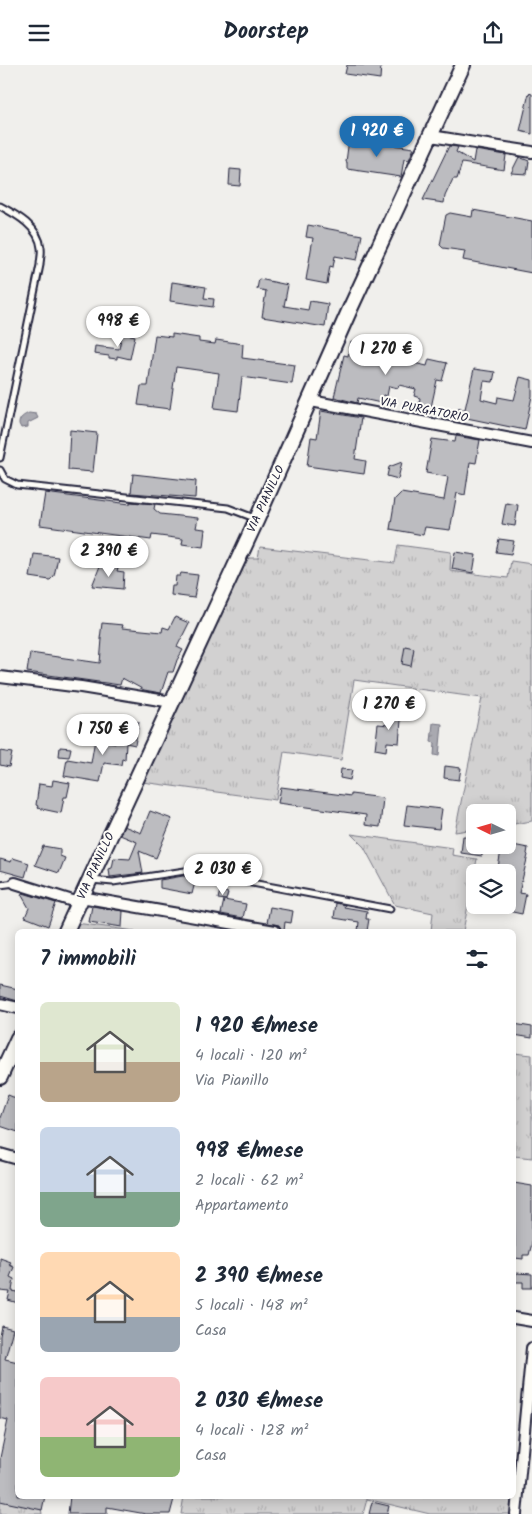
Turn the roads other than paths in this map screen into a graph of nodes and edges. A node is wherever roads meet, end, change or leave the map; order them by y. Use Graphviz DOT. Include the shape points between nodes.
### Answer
graph roads {
  1 [pos="463,65"];
  2 [pos="431,136"];
  3 [pos="532,152"];
  4 [pos="0,206"];
  5 [pos="311,401"];
  6 [pos="532,443"];
  7 [pos="0,459"];
  8 [pos="0,470"];
  9 [pos="257,519"];
  10 [pos="0,677"];
  11 [pos="172,702"];
  12 [pos="91,880"];
  13 [pos="15,883"];
  14 [pos="0,885"];
  15 [pos="80,900"];
  16 [pos="390,909"];
  17 [pos="67,929"];
  18 [pos="263,929"];
  19 [pos="0,1004"];
  20 [pos="15,1007"];
  21 [pos="15,1044"];
  22 [pos="0,1077"];
  23 [pos="0,1154"];
  24 [pos="15,1158"];
  25 [pos="516,1318"];
  26 [pos="532,1321"];
  27 [pos="532,1348"];
  28 [pos="529,1398"];
  29 [pos="516,1514"];
  1 -- 2 [label="street, VIA PIANILLO"];
  2 -- 3 [label="street"];
  2 -- 5 [label="street, VIA PIANILLO"];
  4 -- 7 [label="lane" via="18,215 34,229 41,248"];
  5 -- 6 [label="street, VIA PURGATORIO"];
  5 -- 9 [label="street, VIA PIANILLO"];
  8 -- 9 [label="lane" via="5,479 17,485 228,509"];
  9 -- 11 [label="street, VIA PIANILLO"];
  10 -- 11 [label="street"];
  11 -- 12 [label="street, VIA PIANILLO"];
  12 -- 15 [label="street, VIA PIANILLO"];
  12 -- 16 [label="lane" via="113,882 193,871"];
  13 -- 14 [label="lane"];
  13 -- 15 [label="street"];
  15 -- 17 [label="street, VIA PIANILLO"];
  15 -- 18 [label="street"];
  19 -- 20 [label="street"];
  21 -- 22 [label="street"];
  23 -- 24 [label="street"];
  25 -- 26 [label="street"];
  27 -- 28 [label="street"];
  28 -- 29 [label="street"];
}
